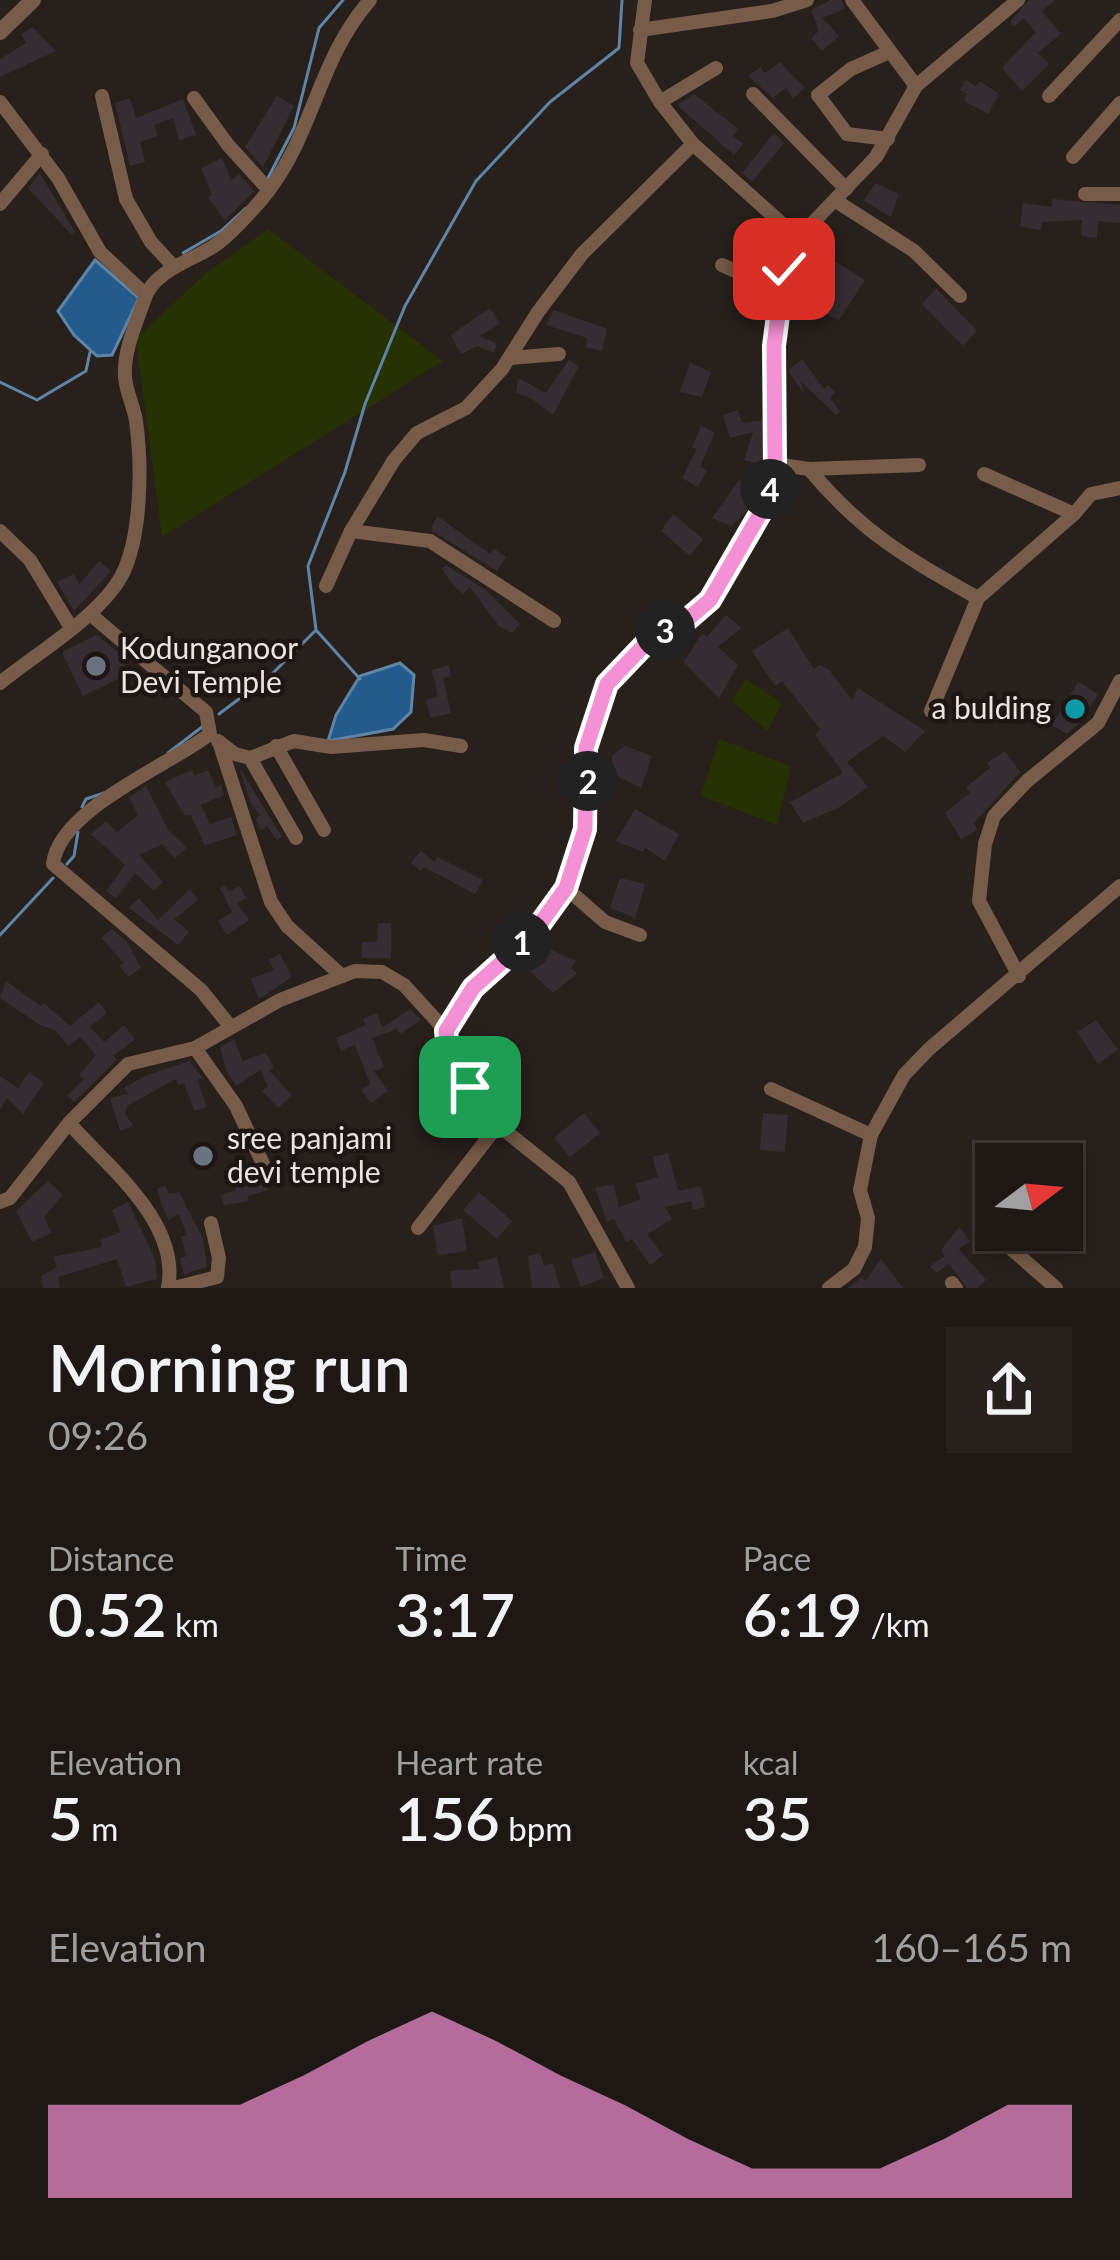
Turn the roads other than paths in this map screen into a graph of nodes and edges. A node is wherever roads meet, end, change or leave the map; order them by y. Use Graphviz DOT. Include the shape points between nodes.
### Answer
graph roads {
  1 [pos="33,0"];
  2 [pos="370,0"];
  3 [pos="644,0"];
  4 [pos="807,0"];
  5 [pos="852,0"];
  6 [pos="1018,0"];
  7 [pos="1120,20"];
  8 [pos="640,30"];
  9 [pos="0,32"];
  10 [pos="889,52"];
  11 [pos="716,68"];
  12 [pos="916,86"];
  13 [pos="753,94"];
  14 [pos="1049,95"];
  15 [pos="102,96"];
  16 [pos="194,98"];
  17 [pos="0,102"];
  18 [pos="660,102"];
  19 [pos="1120,103"];
  20 [pos="888,139"];
  21 [pos="693,144"];
  22 [pos="42,154"];
  23 [pos="1073,158"];
  24 [pos="269,190"];
  25 [pos="1085,194"];
  26 [pos="1120,194"];
  27 [pos="841,195"];
  28 [pos="0,204"];
  29 [pos="798,238"];
  30 [pos="722,265"];
  31 [pos="174,267"];
  32 [pos="778,290"];
  33 [pos="146,294"];
  34 [pos="960,296"];
  35 [pos="559,354"];
  36 [pos="510,358"];
  37 [pos="775,464"];
  38 [pos="919,465"];
  39 [pos="809,469"];
  40 [pos="984,474"];
  41 [pos="1120,488"];
  42 [pos="1074,514"];
  43 [pos="351,531"];
  44 [pos="1,534"];
  45 [pos="326,586"];
  46 [pos="978,598"];
  47 [pos="90,614"];
  48 [pos="554,621"];
  49 [pos="70,626"];
  50 [pos="1120,681"];
  51 [pos="0,683"];
  52 [pos="931,710"];
  53 [pos="215,738"];
  54 [pos="276,746"];
  55 [pos="461,746"];
  56 [pos="250,758"];
  57 [pos="324,830"];
  58 [pos="296,838"];
  59 [pos="1120,886"];
  60 [pos="566,888"];
  61 [pos="640,935"];
  62 [pos="342,976"];
  63 [pos="1019,976"];
  64 [pos="230,1026"];
  65 [pos="446,1031"];
  66 [pos="195,1048"];
  67 [pos="771,1089"];
  68 [pos="69,1123"];
  69 [pos="498,1125"];
  70 [pos="871,1135"];
  71 [pos="264,1166"];
  72 [pos="0,1202"];
  73 [pos="212,1223"];
  74 [pos="418,1228"];
  75 [pos="1014,1251"];
  76 [pos="171,1288"];
  77 [pos="628,1288"];
  78 [pos="829,1288"];
  79 [pos="1056,1288"];
  1 -- 9 [label="street"];
  2 -- 24 [label="street" via="327,62 306,132"];
  3 -- 8 [label="street"];
  4 -- 8 [label="street"];
  5 -- 10 [label="street"];
  6 -- 12 [label="street"];
  7 -- 14 [label="street"];
  8 -- 18 [label="street" via="637,63"];
  10 -- 12 [label="street"];
  10 -- 20 [label="street" via="818,95 847,134"];
  11 -- 18 [label="street"];
  12 -- 20 [label="street"];
  13 -- 27 [label="street"];
  15 -- 31 [label="street" via="127,199"];
  16 -- 24 [label="street"];
  17 -- 22 [label="street"];
  18 -- 21 [label="street"];
  19 -- 23 [label="street"];
  20 -- 27 [label="street"];
  21 -- 29 [label="street"];
  21 -- 36 [label="street" via="582,254"];
  22 -- 28 [label="street"];
  22 -- 33 [label="street" via="100,252"];
  24 -- 31 [label="street" via="217,244"];
  25 -- 26 [label="street"];
  27 -- 29 [label="street"];
  27 -- 34 [label="street"];
  29 -- 32 [label="street"];
  30 -- 32 [label="street"];
  31 -- 33 [label="street"];
  32 -- 37 [label="street"];
  33 -- 47 [label="street" via="125,376 140,495 121,578"];
  35 -- 36 [label="street"];
  36 -- 43 [label="street" via="466,408 417,433"];
  37 -- 39 [label="street"];
  37 -- 60 [label="street" via="764,507 710,600 652,637 607,684 586,748 585,829"];
  38 -- 39 [label="street"];
  39 -- 46 [label="street" via="884,545"];
  40 -- 42 [label="street"];
  41 -- 42 [label="street" via="1091,494"];
  42 -- 46 [label="street"];
  43 -- 45 [label="street"];
  43 -- 48 [label="street" via="430,541"];
  44 -- 49 [label="street" via="30,560"];
  46 -- 52 [label="street"];
  47 -- 49 [label="street"];
  47 -- 53 [label="street" via="206,712"];
  49 -- 51 [label="street"];
  50 -- 63 [label="street" via="1098,724 994,815 979,901"];
  53 -- 56 [label="street"];
  53 -- 62 [label="street" via="271,902"];
  53 -- 64 [label="street" via="78,821 55,847 53,864 160,953"];
  54 -- 55 [label="street"];
  54 -- 56 [label="street"];
  54 -- 57 [label="street"];
  56 -- 58 [label="street"];
  59 -- 63 [label="street"];
  60 -- 61 [label="street" via="605,922"];
  60 -- 65 [label="street" via="532,935 473,988"];
  62 -- 64 [label="street"];
  62 -- 65 [label="street" via="382,972"];
  63 -- 70 [label="street" via="916,1062"];
  64 -- 66 [label="street"];
  65 -- 69 [label="street" via="458,1068"];
  66 -- 68 [label="street" via="128,1064"];
  66 -- 71 [label="street" via="236,1106"];
  67 -- 70 [label="street"];
  68 -- 72 [label="street"];
  68 -- 76 [label="street" via="142,1202 164,1245"];
  69 -- 74 [label="street"];
  69 -- 77 [label="street" via="569,1182"];
  70 -- 78 [label="street" via="860,1190 866,1247"];
  73 -- 76 [label="street" via="217,1277"];
  75 -- 79 [label="street"];
}
